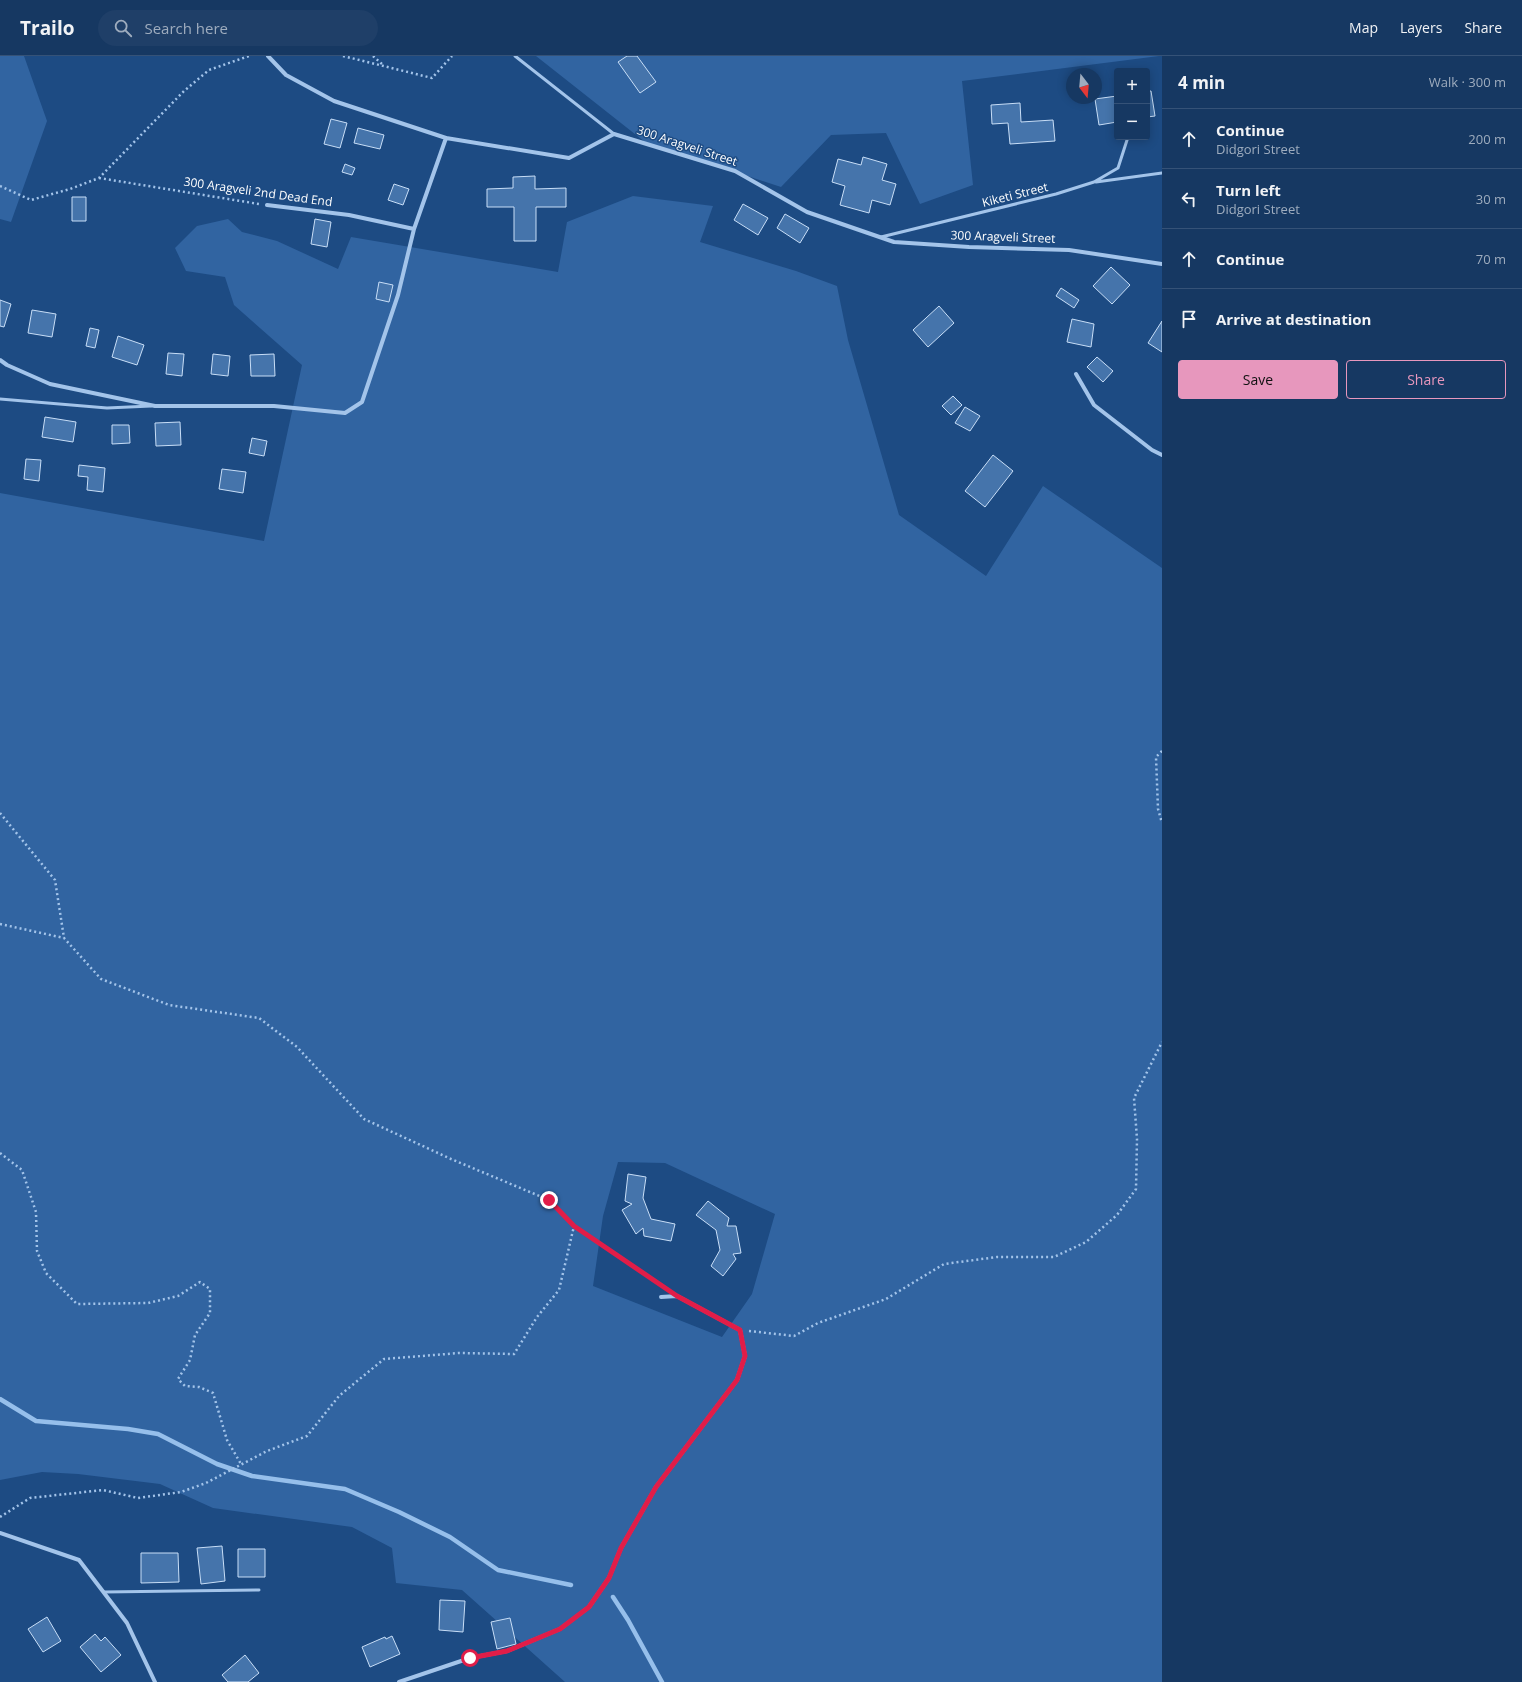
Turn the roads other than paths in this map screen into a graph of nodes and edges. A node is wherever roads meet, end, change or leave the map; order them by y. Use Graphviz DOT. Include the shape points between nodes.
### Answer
graph roads {
  1 [pos="268,56"];
  2 [pos="515,56"];
  3 [pos="614,134"];
  4 [pos="446,138"];
  5 [pos="1127,140"];
  6 [pos="1162,173"];
  7 [pos="1094,182"];
  8 [pos="267,205"];
  9 [pos="414,229"];
  10 [pos="881,237"];
  11 [pos="1162,264"];
  12 [pos="0,360"];
  13 [pos="1076,374"];
  14 [pos="0,399"];
  15 [pos="155,406"];
  16 [pos="1162,455"];
  17 [pos="661,1297"];
  18 [pos="0,1533"];
  19 [pos="259,1590"];
  20 [pos="104,1592"];
  21 [pos="154,1682"];
  22 [pos="399,1682"];
  1 -- 4 [label="street" via="286,75 334,101"];
  2 -- 3 [label="lane"];
  3 -- 4 [label="street" via="569,158"];
  3 -- 10 [label="street, 300 Aragveli Street" via="735,171 807,212"];
  4 -- 9 [label="street"];
  5 -- 7 [label="lane, Kiketi Street" via="1118,168"];
  6 -- 7 [label="lane"];
  7 -- 10 [label="lane, Kiketi Street" via="1056,194"];
  8 -- 9 [label="street, 300 Aragveli 2nd Dead End" via="349,215"];
  9 -- 15 [label="street" via="398,295 362,402 345,413 274,406"];
  10 -- 11 [label="street, 300 Aragveli Street" via="894,242 1069,250"];
  12 -- 15 [label="street" via="50,384"];
  13 -- 16 [label="street" via="1094,405"];
  14 -- 15 [label="lane" via="107,408"];
  17 -- 22 [label="street" via="677,1296 740,1330 745,1356 737,1380 656,1487 621,1548 609,1578 589,1607 560,1629 507,1651 470,1658"];
  18 -- 20 [label="street" via="79,1560"];
  19 -- 20 [label="lane"];
  20 -- 21 [label="street" via="127,1623"];
}
